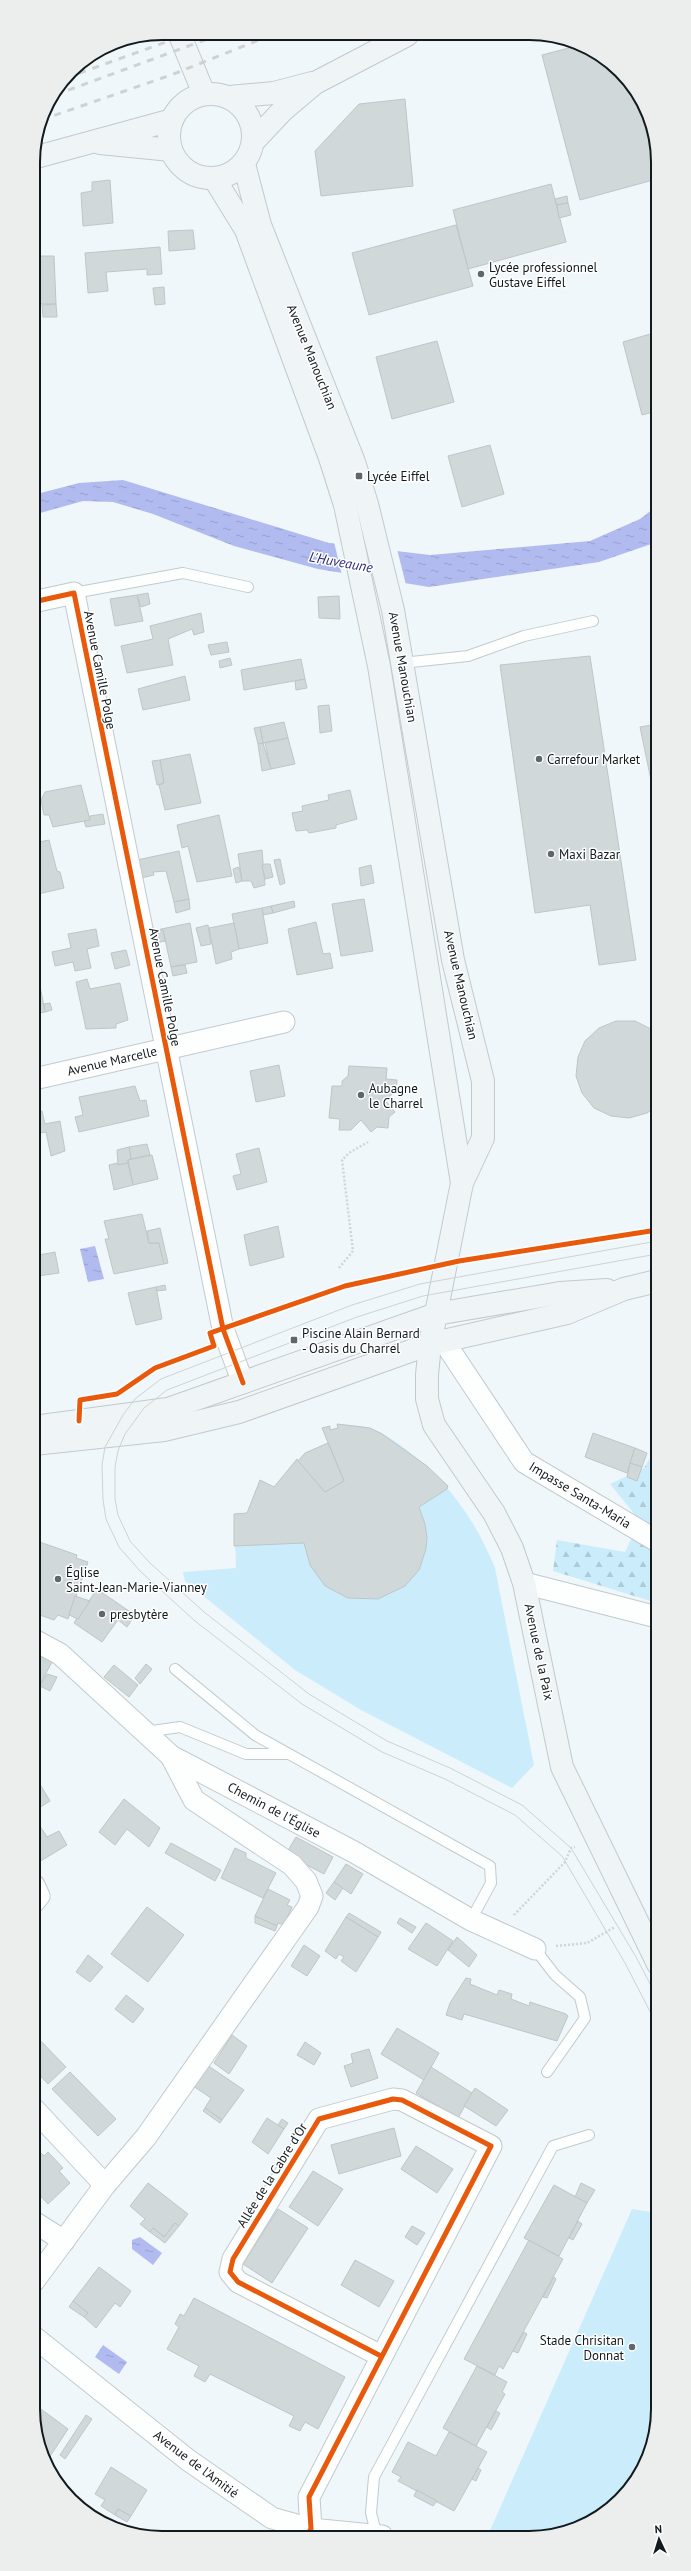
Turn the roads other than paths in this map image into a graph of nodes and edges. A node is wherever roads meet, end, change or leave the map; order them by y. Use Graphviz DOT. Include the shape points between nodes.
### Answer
graph roads {
  1 [pos="183,40"];
  2 [pos="397,40"];
  3 [pos="315,83"];
  4 [pos="204,94"];
  5 [pos="229,96"];
  6 [pos="172,120"];
  7 [pos="95,142"];
  8 [pos="253,142"];
  9 [pos="171,150"];
  10 [pos="40,156"];
  11 [pos="244,164"];
  12 [pos="214,178"];
  13 [pos="268,266"];
  14 [pos="248,587"];
  15 [pos="74,594"];
  16 [pos="40,601"];
  17 [pos="593,621"];
  18 [pos="402,663"];
  19 [pos="284,1022"];
  20 [pos="166,1049"];
  21 [pos="40,1078"];
  22 [pos="462,1183"];
  23 [pos="651,1282"];
  24 [pos="624,1289"];
  25 [pos="436,1314"];
  26 [pos="436,1342"];
  27 [pos="243,1383"];
  28 [pos="40,1426"];
  29 [pos="40,1443"];
  30 [pos="651,1537"];
  31 [pos="524,1583"];
  32 [pos="651,1615"];
  33 [pos="40,1643"];
  34 [pos="175,1669"];
  35 [pos="144,1732"];
  36 [pos="288,1754"];
  37 [pos="171,1756"];
  38 [pos="471,1920"];
  39 [pos="535,1949"];
  40 [pos="651,1950"];
  41 [pos="547,2072"];
  42 [pos="40,2115"];
  43 [pos="589,2135"];
  44 [pos="105,2185"];
  45 [pos="40,2226"];
  46 [pos="64,2241"];
  47 [pos="40,2274"];
  48 [pos="40,2342"];
  49 [pos="381,2356"];
  50 [pos="304,2531"];
  51 [pos="309,2531"];
  52 [pos="376,2531"];
  1 -- 4 [label="main road"];
  2 -- 3 [label="main road"];
  3 -- 5 [label="main road" via="274,93"];
  3 -- 8 [label="main road" via="283,110"];
  4 -- 5 [label="main road"];
  4 -- 6 [label="main road" via="191,98 180,107"];
  5 -- 8 [label="main road" via="244,108 250,118"];
  6 -- 7 [label="main road"];
  6 -- 9 [label="main road" via="168,135"];
  7 -- 9 [label="main road"];
  7 -- 10 [label="main road"];
  8 -- 11 [label="main road"];
  9 -- 12 [label="main road" via="178,162 188,171"];
  11 -- 12 [label="main road" via="230,174"];
  11 -- 13 [label="main road, Avenue Manouchian"];
  12 -- 13 [label="main road, Avenue Manouchian"];
  13 -- 18 [label="main road, Avenue Manouchian" via="354,462 368,504 393,610"];
  13 -- 22 [label="main road, Avenue Manouchian" via="345,505 368,610 447,1078"];
  14 -- 15 [label="lane" via="184,573"];
  15 -- 16 [label="street"];
  15 -- 20 [label="street, Avenue Camille Polge"];
  17 -- 18 [label="lane" via="524,636 468,656"];
  18 -- 22 [label="main road, Avenue Manouchian" via="453,960 483,1081 483,1138"];
  19 -- 20 [label="street, Avenue Marcelle"];
  20 -- 21 [label="street, Avenue Marcelle"];
  20 -- 27 [label="street, Avenue Camille Polge" via="223,1329"];
  22 -- 25 [label="main road, Avenue Manouchian"];
  23 -- 24 [label="main road"];
  24 -- 25 [label="main road" via="560,1292"];
  24 -- 26 [label="main road" via="567,1313"];
  25 -- 26 [label="main road, Avenue Manouchian"];
  25 -- 27 [label="main road"];
  26 -- 29 [label="main road" via="239,1412 164,1430"];
  26 -- 30 [label="street, Impasse Santa-Maria" via="524,1462"];
  26 -- 31 [label="main road, Avenue de la Paix" via="427,1375 427,1399 434,1425 494,1513 512,1548"];
  27 -- 28 [label="main road" via="168,1409"];
  31 -- 32 [label="street"];
  31 -- 40 [label="main road, Avenue de la Paix" via="562,1767"];
  33 -- 35 [label="street, Chemin de l'Église" via="60,1654"];
  34 -- 36 [label="lane" via="255,1735"];
  35 -- 36 [label="lane" via="180,1727 246,1754"];
  35 -- 37 [label="street, Chemin de l'Église"];
  36 -- 38 [label="lane" via="490,1866 491,1883"];
  37 -- 38 [label="street, Chemin de l'Église" via="354,1852"];
  37 -- 44 [label="street" via="194,1800 292,1865 306,1881 312,1896 308,1907 146,2137"];
  38 -- 39 [label="street, Chemin de l'Église"];
  39 -- 41 [label="lane" via="555,1974 580,1997 585,2018"];
  42 -- 44 [label="street"];
  43 -- 52 [label="lane" via="553,2146 374,2477 371,2513"];
  44 -- 46 [label="street"];
  45 -- 46 [label="street"];
  46 -- 47 [label="street"];
  48 -- 50 [label="street, Avenue de l'Amitié" via="201,2469 272,2518"];
  49 -- 49 [label="street, Allée de la Cabre d'Or" via="238,2282 230,2272 232,2259 319,2119 393,2099 402,2100 491,2146"];
  49 -- 51 [label="street, Allée de la Cabre d'Or" via="309,2497"];
}
